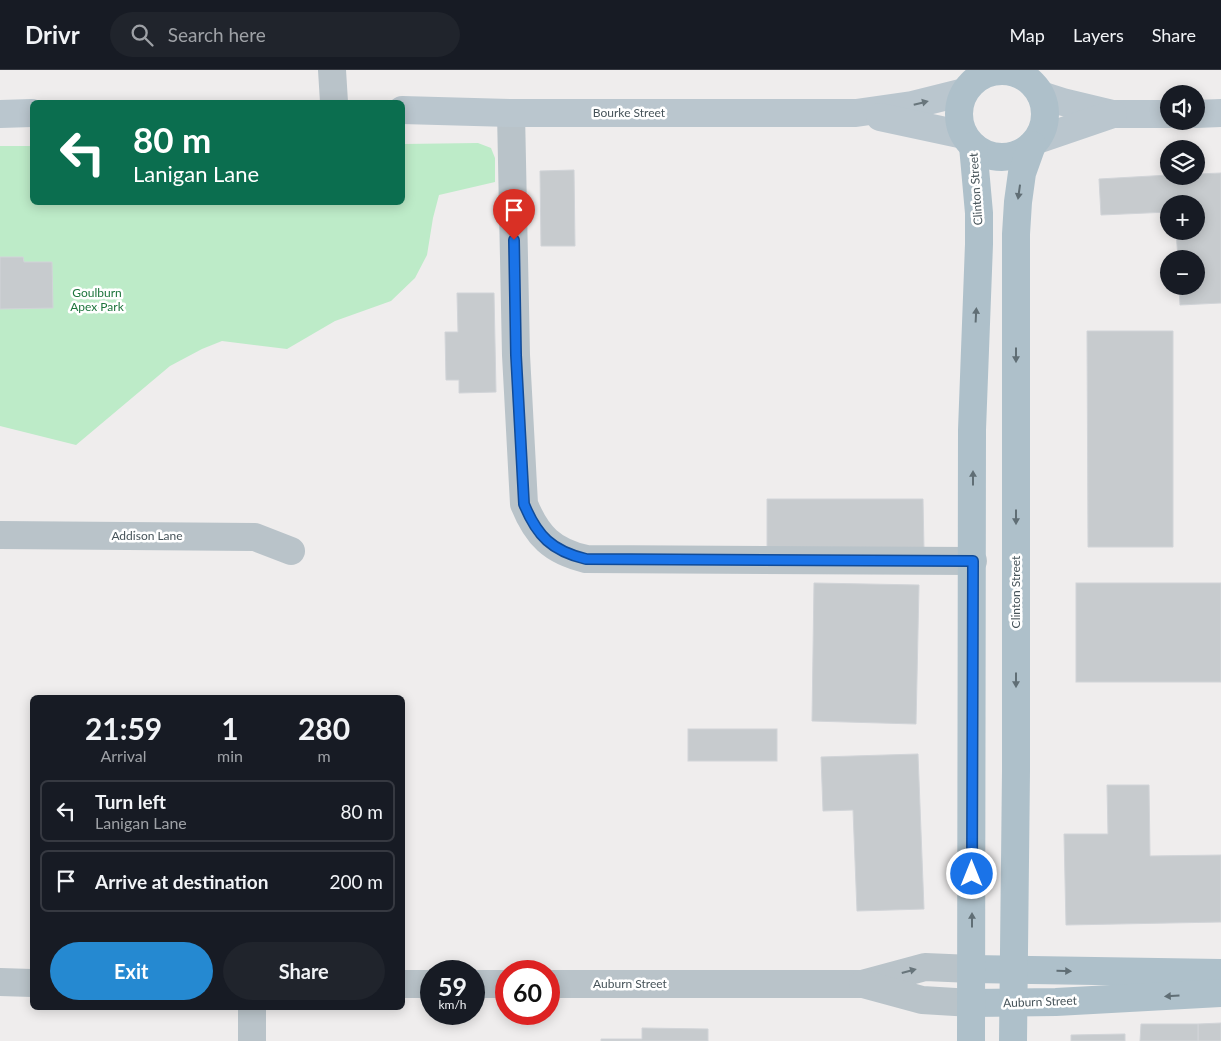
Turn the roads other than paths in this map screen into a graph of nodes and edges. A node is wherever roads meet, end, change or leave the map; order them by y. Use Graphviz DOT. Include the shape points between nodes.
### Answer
graph roads {
  1 [pos="332,70"];
  2 [pos="969,82"];
  3 [pos="1034,82"];
  4 [pos="334,100"];
  5 [pos="405,110"];
  6 [pos="30,113"];
  7 [pos="511,113"];
  8 [pos="856,113"];
  9 [pos="1221,113"];
  10 [pos="0,114"];
  11 [pos="1114,114"];
  12 [pos="1160,114"];
  13 [pos="1205,114"];
  14 [pos="968,140"];
  15 [pos="1035,143"];
  16 [pos="0,535"];
  17 [pos="291,551"];
  18 [pos="973,561"];
  19 [pos="972,969"];
  20 [pos="1015,970"];
  21 [pos="1221,973"];
  22 [pos="0,982"];
  23 [pos="30,983"];
  24 [pos="405,984"];
  25 [pos="420,984"];
  26 [pos="560,984"];
  27 [pos="862,984"];
  28 [pos="1221,993"];
  29 [pos="972,1003"];
  30 [pos="1015,1004"];
  31 [pos="252,1010"];
  32 [pos="252,1041"];
  33 [pos="972,1041"];
  34 [pos="1013,1041"];
  1 -- 4 [label="street"];
  2 -- 3 [label="main road" via="1001,70"];
  8 -- 2 [label="street, Bourke Street, one-way" via="912,105"];
  2 -- 14 [label="main road" via="960,100 959,118"];
  3 -- 11 [label="street" via="1063,102"];
  3 -- 15 [label="main road" via="1045,110 1044,126"];
  5 -- 7 [label="street, Bourke Street"];
  6 -- 10 [label="street"];
  7 -- 8 [label="street, Bourke Street"];
  7 -- 18 [label="street" via="516,355 524,504 530,519 552,545 586,559"];
  8 -- 14 [label="street, Bourke Street"];
  9 -- 13 [label="street"];
  11 -- 12 [label="street"];
  11 -- 15 [label="street"];
  14 -- 15 [label="main road" via="982,152 1003,158 1023,152"];
  18 -- 14 [label="main road, Clinton Street, one-way" via="972,430 980,244"];
  15 -- 20 [label="main road, Clinton Street, one-way" via="1022,173 1016,234"];
  16 -- 17 [label="street, Addison Lane" via="255,537"];
  19 -- 18 [label="main road, Clinton Street, one-way"];
  19 -- 20 [label="main road, Auburn Street"];
  27 -- 19 [label="street, Auburn Street, one-way" via="925,967"];
  19 -- 29 [label="main road, Clinton Street"];
  20 -- 21 [label="main road, Auburn Street, one-way"];
  20 -- 30 [label="main road, Clinton Street"];
  22 -- 23 [label="street"];
  24 -- 25 [label="street"];
  26 -- 27 [label="street, Auburn Street"];
  27 -- 29 [label="street, Auburn Street" via="922,1000"];
  28 -- 30 [label="main road, Auburn Street, one-way"];
  29 -- 30 [label="main road, Auburn Street"];
  29 -- 33 [label="main road, Clinton Street"];
  30 -- 34 [label="main road, Clinton Street"];
  31 -- 32 [label="street"];
}
